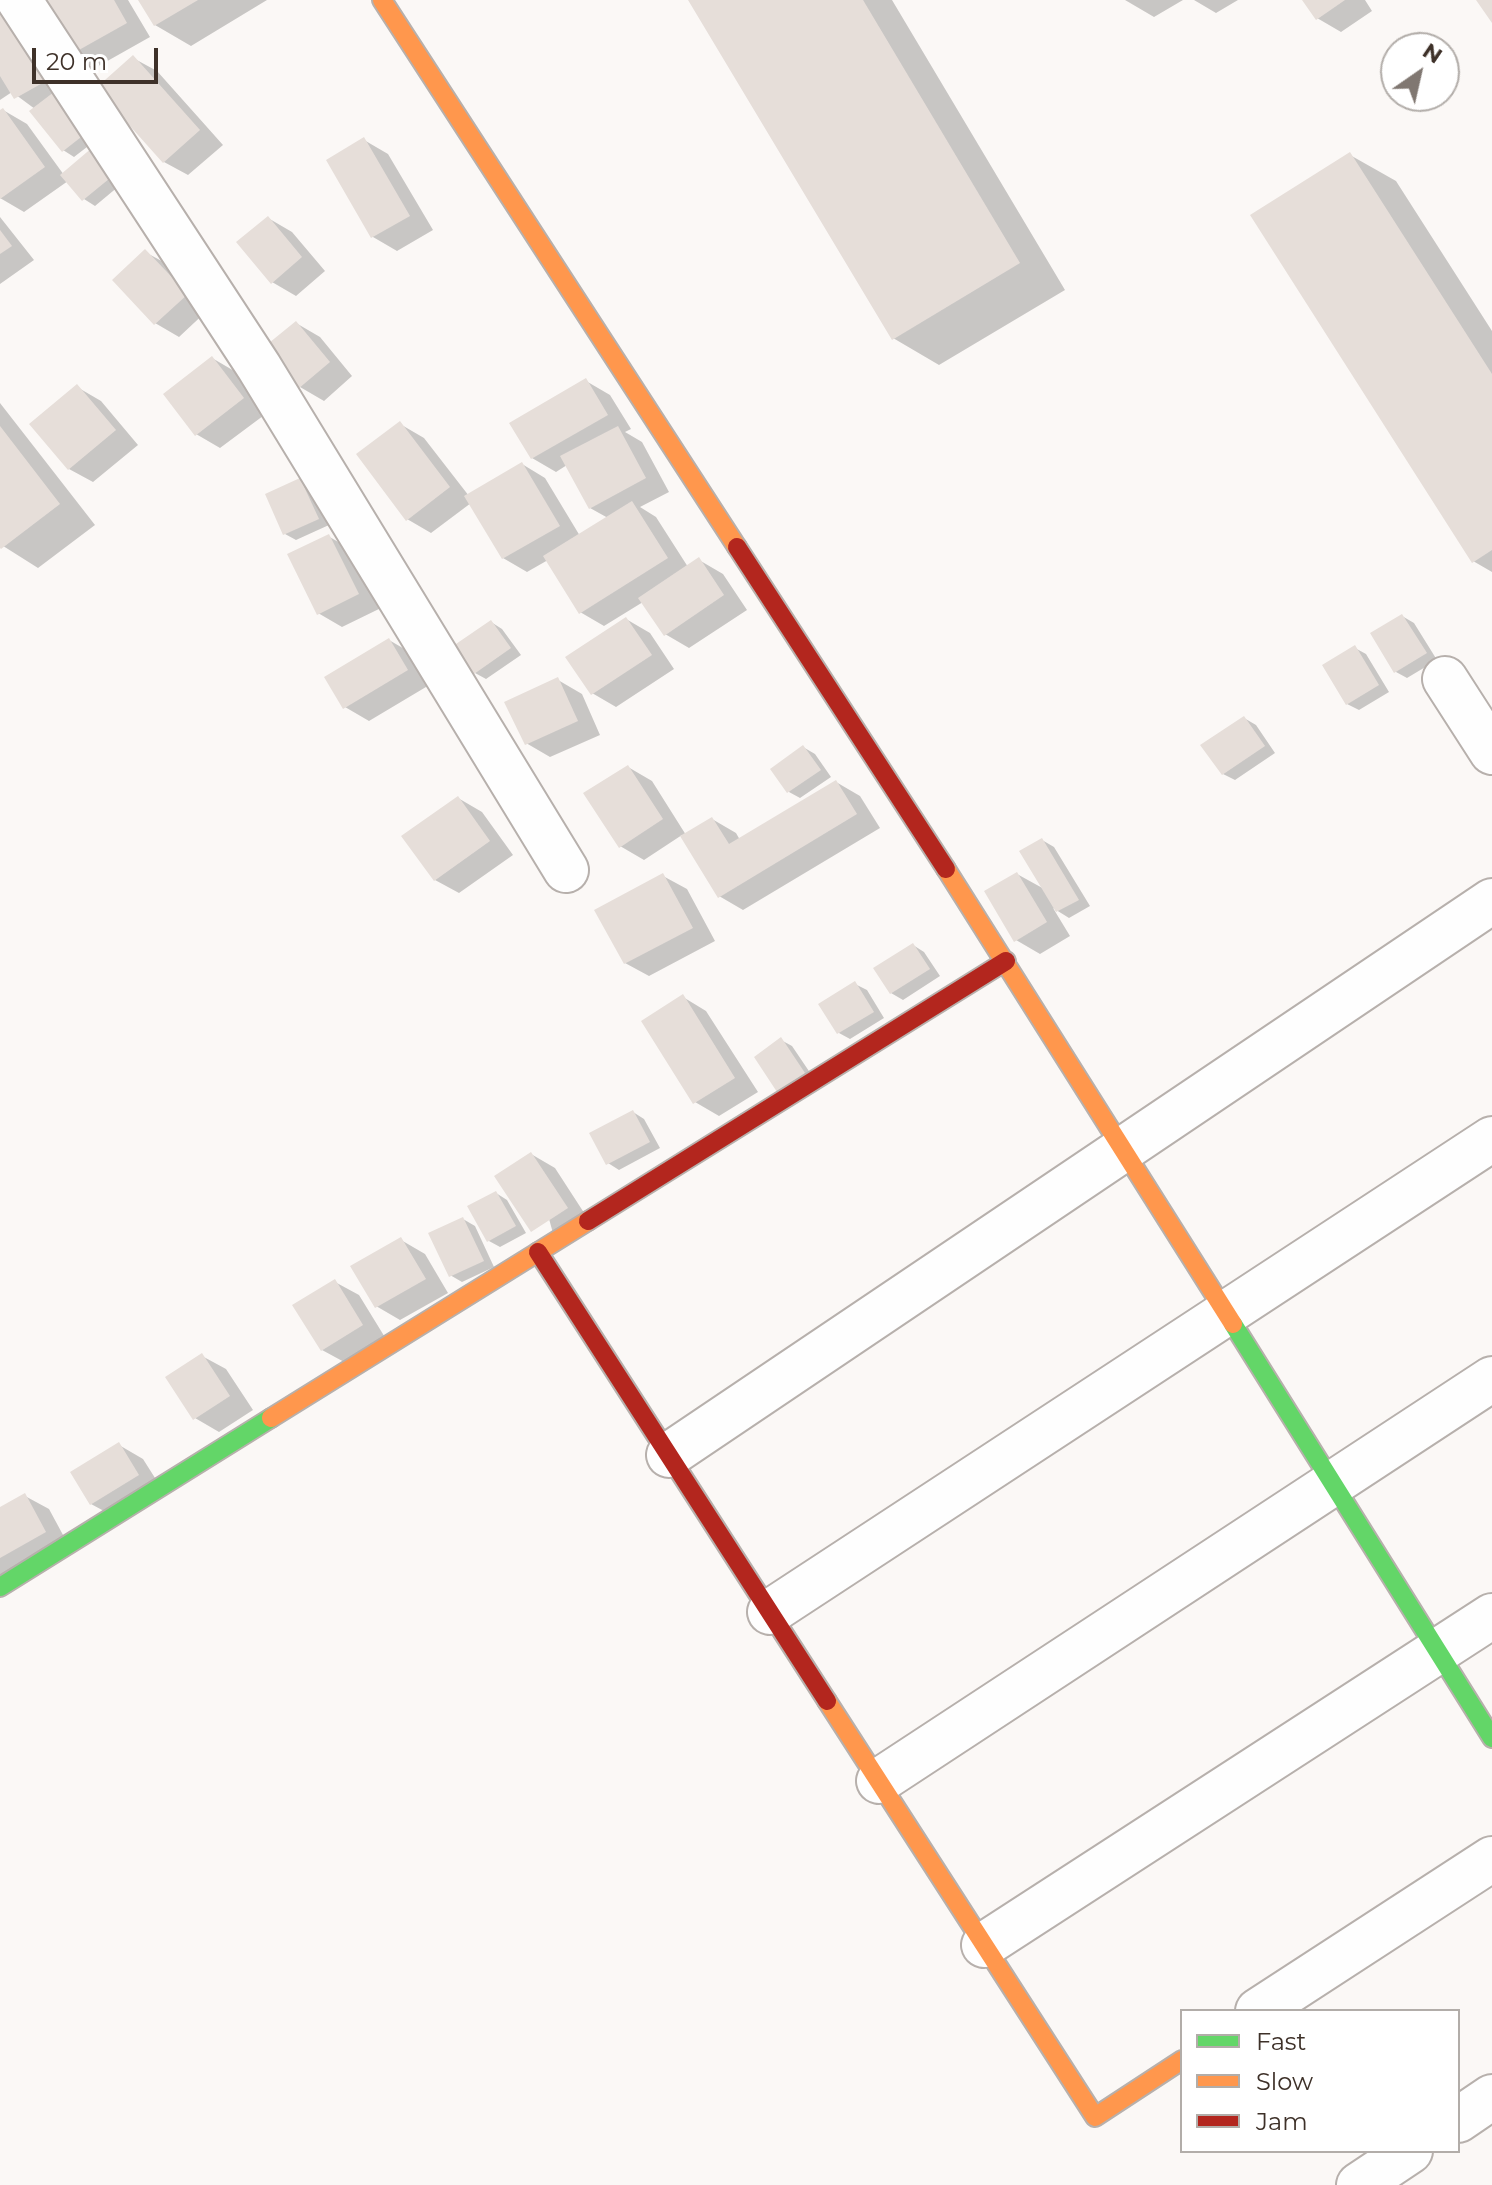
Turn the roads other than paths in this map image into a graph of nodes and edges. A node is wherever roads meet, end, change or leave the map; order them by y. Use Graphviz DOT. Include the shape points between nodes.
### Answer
graph roads {
  1 [pos="19,0"];
  2 [pos="382,0"];
  3 [pos="1445,679"];
  4 [pos="1492,752"];
  5 [pos="566,870"];
  6 [pos="1492,901"];
  7 [pos="1006,961"];
  8 [pos="1492,1139"];
  9 [pos="1124,1150"];
  10 [pos="538,1252"];
  11 [pos="1226,1313"];
  12 [pos="1492,1379"];
  13 [pos="669,1455"];
  14 [pos="1333,1483"];
  15 [pos="0,1587"];
  16 [pos="770,1612"];
  17 [pos="1492,1616"];
  18 [pos="1438,1651"];
  19 [pos="1492,1738"];
  20 [pos="879,1781"];
  21 [pos="1492,1859"];
  22 [pos="984,1945"];
  23 [pos="1261,2009"];
  24 [pos="1180,2061"];
  25 [pos="1492,2097"];
  26 [pos="1460,2119"];
  27 [pos="1407,2153"];
  28 [pos="1359,2185"];
  1 -- 5 [label="street" via="259,367"];
  2 -- 7 [label="street"];
  3 -- 4 [label="street"];
  6 -- 9 [label="street"];
  7 -- 9 [label="street"];
  7 -- 10 [label="street"];
  8 -- 11 [label="street"];
  9 -- 11 [label="street"];
  9 -- 13 [label="street"];
  10 -- 13 [label="street"];
  10 -- 15 [label="street"];
  11 -- 14 [label="street"];
  11 -- 16 [label="street"];
  12 -- 14 [label="street"];
  13 -- 16 [label="street"];
  14 -- 18 [label="street"];
  14 -- 20 [label="street"];
  16 -- 20 [label="street"];
  17 -- 18 [label="street"];
  18 -- 19 [label="street"];
  18 -- 22 [label="street"];
  20 -- 22 [label="street"];
  21 -- 23 [label="street"];
  22 -- 24 [label="street" via="1095,2117"];
  25 -- 26 [label="street"];
  27 -- 28 [label="street"];
}
